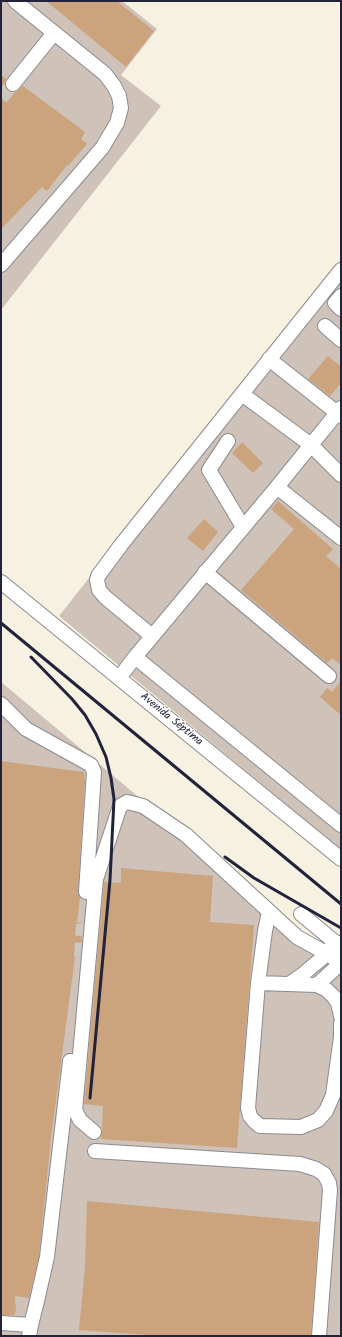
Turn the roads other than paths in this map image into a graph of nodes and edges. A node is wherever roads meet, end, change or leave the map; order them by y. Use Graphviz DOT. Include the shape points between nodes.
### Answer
graph roads {
  1 [pos="15,1"];
  2 [pos="54,33"];
  3 [pos="12,84"];
  4 [pos="1,265"];
  5 [pos="341,270"];
  6 [pos="341,296"];
  7 [pos="341,308"];
  8 [pos="325,326"];
  9 [pos="341,340"];
  10 [pos="269,359"];
  11 [pos="242,394"];
  12 [pos="340,412"];
  13 [pos="228,441"];
  14 [pos="311,445"];
  15 [pos="341,475"];
  16 [pos="277,487"];
  17 [pos="243,527"];
  18 [pos="341,538"];
  19 [pos="205,572"];
  20 [pos="1,582"];
  21 [pos="152,636"];
  22 [pos="135,657"];
  23 [pos="329,676"];
  24 [pos="119,678"];
  25 [pos="1,704"];
  26 [pos="341,825"];
  27 [pos="341,858"];
  28 [pos="269,912"];
  29 [pos="301,914"];
  30 [pos="83,924"];
  31 [pos="334,947"];
  32 [pos="81,957"];
  33 [pos="341,963"];
  34 [pos="258,983"];
  35 [pos="289,984"];
  36 [pos="317,985"];
  37 [pos="341,1016"];
  38 [pos="341,1023"];
  39 [pos="94,1132"];
  40 [pos="95,1151"];
  41 [pos="1,1322"];
  42 [pos="30,1331"];
  43 [pos="319,1336"];
  1 -- 2 [label="street"];
  2 -- 3 [label="street"];
  2 -- 4 [label="street" via="105,74 119,96 120,113 117,124 102,148"];
  5 -- 10 [label="street"];
  6 -- 7 [label="street" via="336,302"];
  8 -- 9 [label="street"];
  10 -- 11 [label="street"];
  10 -- 12 [label="street"];
  11 -- 14 [label="street"];
  11 -- 21 [label="street" via="98,576 100,590 105,597"];
  12 -- 14 [label="street"];
  13 -- 17 [label="street" via="209,470"];
  14 -- 15 [label="street"];
  14 -- 16 [label="street"];
  16 -- 17 [label="street"];
  16 -- 18 [label="street"];
  17 -- 19 [label="street"];
  19 -- 21 [label="street"];
  19 -- 23 [label="street"];
  20 -- 24 [label="street, Avenida Séptima"];
  21 -- 22 [label="street"];
  22 -- 24 [label="street"];
  22 -- 26 [label="street"];
  24 -- 27 [label="street, Avenida Séptima"];
  25 -- 30 [label="street" via="26,729 91,765 94,772"];
  28 -- 31 [label="street" via="298,937"];
  28 -- 34 [label="street"];
  28 -- 39 [label="street" via="180,831 143,806 127,802 120,806 96,879 75,1110 80,1120"];
  29 -- 31 [label="street"];
  31 -- 33 [label="street"];
  31 -- 35 [label="street"];
  32 -- 42 [label="street" via="46,1257"];
  33 -- 36 [label="street"];
  34 -- 35 [label="street"];
  34 -- 38 [label="street" via="248,1108 250,1116 260,1126 301,1128 318,1120 326,1111 333,1095"];
  35 -- 36 [label="street"];
  36 -- 37 [label="street" via="334,996"];
  40 -- 43 [label="street" via="300,1164 324,1174 330,1190"];
  41 -- 42 [label="street"];
}
